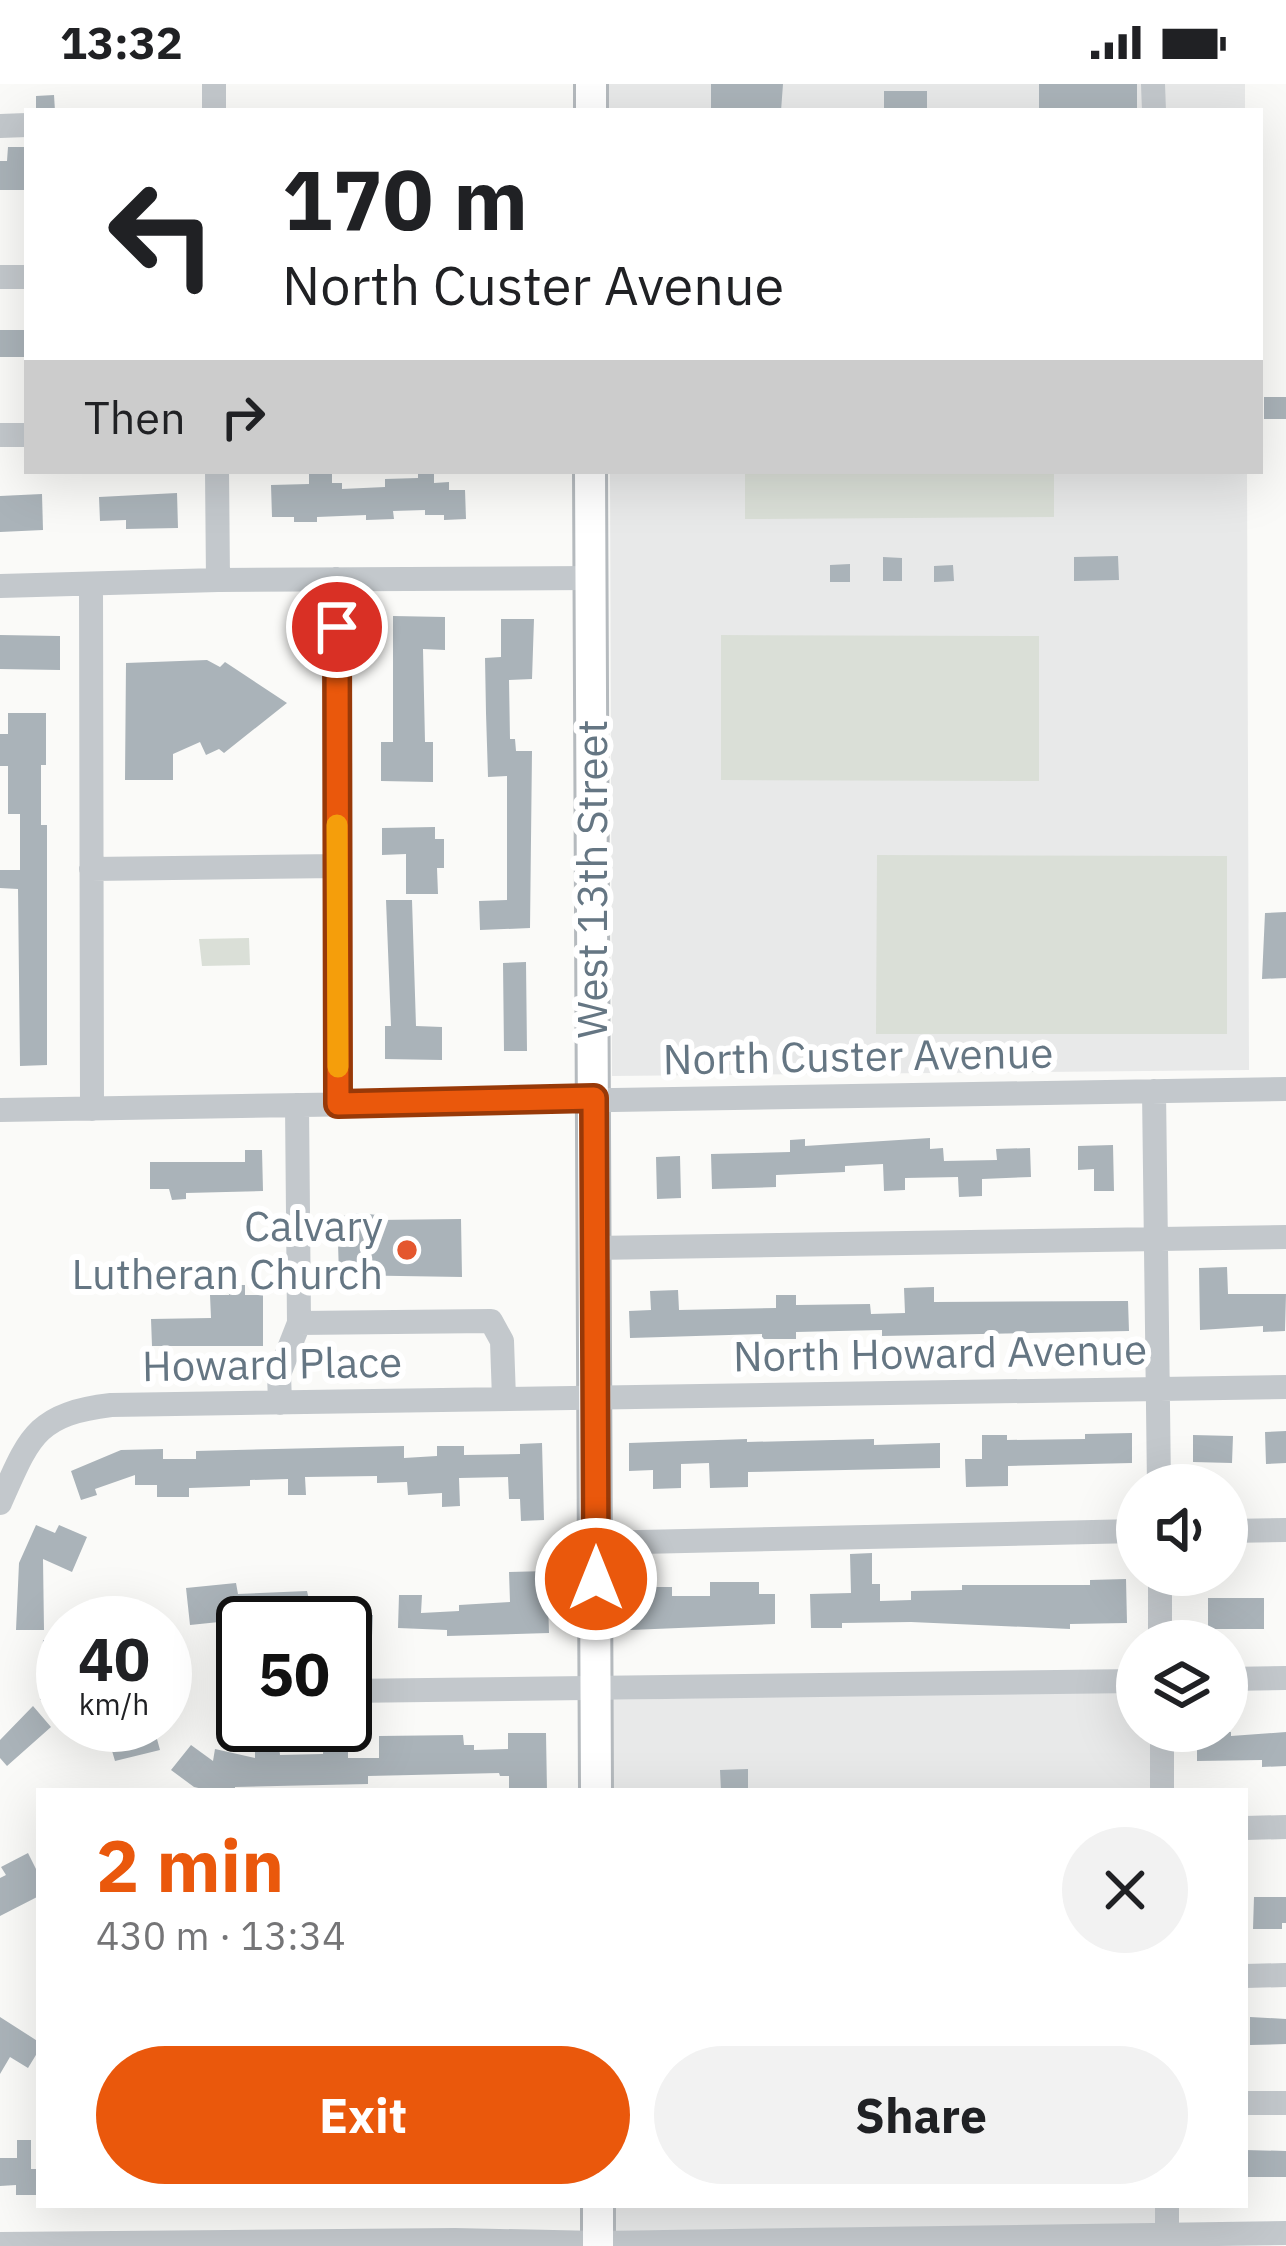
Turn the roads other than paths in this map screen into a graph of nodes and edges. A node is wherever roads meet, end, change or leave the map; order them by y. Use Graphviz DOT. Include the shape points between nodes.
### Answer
graph roads {
  1 [pos="217,474"];
  2 [pos="590,474"];
  3 [pos="590,578"];
  4 [pos="336,579"];
  5 [pos="218,580"];
  6 [pos="91,585"];
  7 [pos="0,586"];
  8 [pos="337,866"];
  9 [pos="92,869"];
  10 [pos="1286,1089"];
  11 [pos="1154,1091"];
  12 [pos="594,1098"];
  13 [pos="338,1104"];
  14 [pos="297,1105"];
  15 [pos="92,1109"];
  16 [pos="0,1110"];
  17 [pos="1286,1238"];
  18 [pos="1156,1239"];
  19 [pos="594,1248"];
  20 [pos="299,1323"];
  21 [pos="1286,1387"];
  22 [pos="1158,1388"];
  23 [pos="595,1398"];
  24 [pos="504,1399"];
  25 [pos="280,1402"];
  26 [pos="1159,1464"];
  27 [pos="0,1503"];
  28 [pos="1286,1530"];
  29 [pos="1116,1531"];
  30 [pos="1248,1531"];
  31 [pos="595,1543"];
  32 [pos="1286,1678"];
  33 [pos="1248,1679"];
  34 [pos="1116,1681"];
  35 [pos="596,1688"];
  36 [pos="372,1691"];
  37 [pos="1162,1752"];
  38 [pos="596,1788"];
  39 [pos="1162,1788"];
  40 [pos="1286,1827"];
  41 [pos="1248,1828"];
  42 [pos="1286,1975"];
  43 [pos="1248,1976"];
  44 [pos="1248,2103"];
  45 [pos="1286,2103"];
  46 [pos="598,2208"];
  47 [pos="1167,2208"];
  48 [pos="1286,2234"];
  49 [pos="1167,2235"];
  50 [pos="0,2244"];
  51 [pos="598,2245"];
  1 -- 5 [label="street"];
  2 -- 3 [label="main road, West 13th Street"];
  3 -- 4 [label="street"];
  3 -- 12 [label="main road, West 13th Street"];
  4 -- 5 [label="street"];
  4 -- 8 [label="street"];
  5 -- 6 [label="street"];
  6 -- 7 [label="street"];
  6 -- 9 [label="street"];
  8 -- 9 [label="street"];
  8 -- 13 [label="street"];
  9 -- 15 [label="street"];
  10 -- 11 [label="street, North Custer Avenue"];
  11 -- 12 [label="street, North Custer Avenue"];
  11 -- 18 [label="street"];
  12 -- 13 [label="street, North Custer Avenue"];
  12 -- 19 [label="main road, West 13th Street"];
  13 -- 14 [label="street, North Custer Avenue"];
  14 -- 15 [label="street, North Custer Avenue"];
  14 -- 20 [label="street"];
  15 -- 16 [label="street, North Custer Avenue"];
  17 -- 18 [label="street"];
  18 -- 19 [label="street"];
  18 -- 22 [label="street"];
  19 -- 23 [label="main road, West 13th Street"];
  20 -- 24 [label="street" via="491,1321 502,1341"];
  20 -- 25 [label="street" via="279,1373"];
  21 -- 22 [label="street, North Howard Avenue"];
  22 -- 23 [label="street, North Howard Avenue"];
  22 -- 26 [label="street"];
  23 -- 24 [label="street, Howard Place"];
  23 -- 31 [label="main road, West 13th Street"];
  24 -- 25 [label="street, Howard Place"];
  25 -- 27 [label="street, Howard Place" via="77,1409 38,1428"];
  28 -- 30 [label="street"];
  29 -- 31 [label="street"];
  31 -- 35 [label="main road, West 13th Street"];
  32 -- 33 [label="street"];
  34 -- 35 [label="street"];
  35 -- 36 [label="street"];
  35 -- 38 [label="main road, West 13th Street"];
  37 -- 39 [label="street"];
  40 -- 41 [label="street"];
  42 -- 43 [label="street"];
  44 -- 45 [label="street"];
  46 -- 51 [label="main road"];
  47 -- 49 [label="street"];
  48 -- 49 [label="street"];
  49 -- 51 [label="street"];
  50 -- 51 [label="street"];
}
